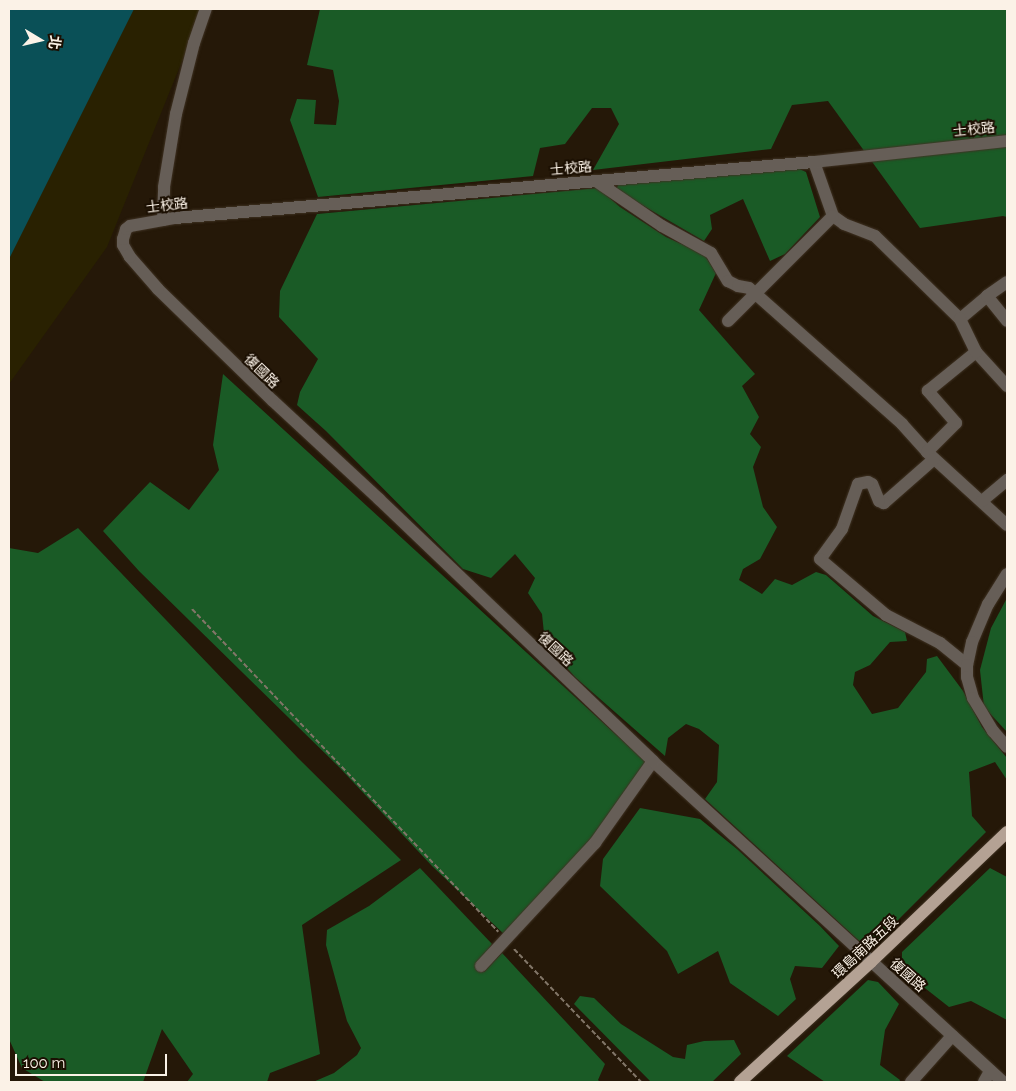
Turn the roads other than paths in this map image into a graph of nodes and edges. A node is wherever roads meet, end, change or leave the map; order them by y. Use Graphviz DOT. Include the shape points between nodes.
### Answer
graph roads {
  1 [pos="206,9"];
  2 [pos="1007,141"];
  3 [pos="814,162"];
  4 [pos="596,181"];
  5 [pos="833,216"];
  6 [pos="163,220"];
  7 [pos="137,224"];
  8 [pos="1007,282"];
  9 [pos="755,294"];
  10 [pos="987,296"];
  11 [pos="960,319"];
  12 [pos="728,321"];
  13 [pos="1007,322"];
  14 [pos="976,352"];
  15 [pos="1007,386"];
  16 [pos="931,455"];
  17 [pos="1007,480"];
  18 [pos="982,501"];
  19 [pos="1007,525"];
  20 [pos="1007,574"];
  21 [pos="967,665"];
  22 [pos="1007,747"];
  23 [pos="653,761"];
  24 [pos="1007,832"];
  25 [pos="871,962"];
  26 [pos="481,966"];
  27 [pos="952,1036"];
  28 [pos="987,1077"];
  29 [pos="740,1082"];
  30 [pos="910,1082"];
  31 [pos="1003,1082"];
  1 -- 6 [label="street" via="176,114 165,179"];
  2 -- 3 [label="street, 士校路"];
  3 -- 4 [label="street, 士校路"];
  3 -- 5 [label="street"];
  4 -- 6 [label="street, 士校路"];
  4 -- 9 [label="street" via="662,226 705,248 728,281 749,288"];
  5 -- 9 [label="street"];
  5 -- 11 [label="street" via="875,236"];
  6 -- 7 [label="street, 士校路"];
  7 -- 23 [label="street, 復國路" via="126,229 123,245 130,258 158,289"];
  8 -- 10 [label="street"];
  9 -- 12 [label="street"];
  9 -- 16 [label="street" via="902,424"];
  10 -- 11 [label="street"];
  10 -- 13 [label="street"];
  11 -- 14 [label="street"];
  14 -- 15 [label="street"];
  14 -- 16 [label="street" via="928,391 956,423"];
  16 -- 18 [label="street"];
  16 -- 21 [label="street" via="884,503 879,501 872,484 858,484 842,528 820,559 886,615 940,643"];
  17 -- 18 [label="street"];
  18 -- 19 [label="street"];
  20 -- 21 [label="street" via="988,604 972,642"];
  21 -- 22 [label="street" via="973,698"];
  23 -- 25 [label="street, 復國路"];
  23 -- 26 [label="street" via="595,842"];
  24 -- 25 [label="main road, 環島南路五段"];
  25 -- 27 [label="street, 復國路"];
  25 -- 29 [label="main road, 環島南路五段"];
  27 -- 28 [label="street, 復國路"];
  27 -- 30 [label="street"];
  28 -- 31 [label="street, 復國路"];
}
